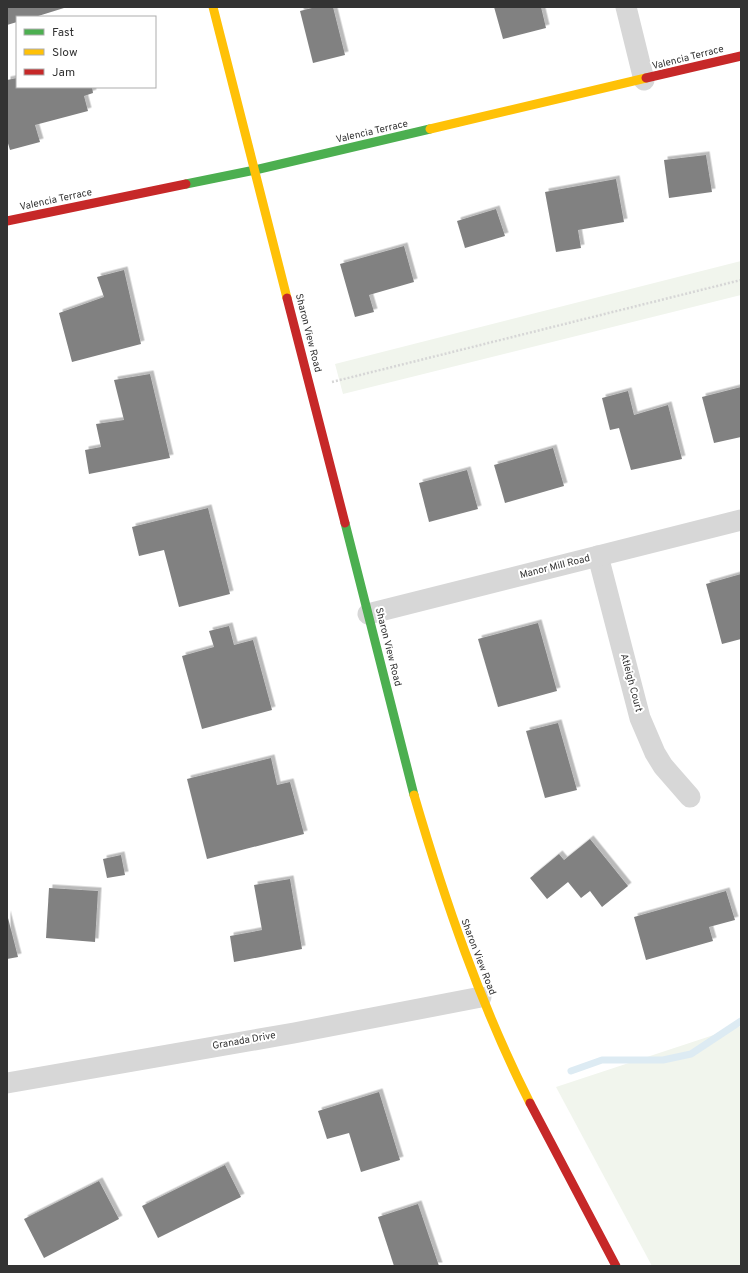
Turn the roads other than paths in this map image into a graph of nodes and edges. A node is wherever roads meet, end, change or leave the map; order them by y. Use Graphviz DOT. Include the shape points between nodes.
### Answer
graph roads {
  1 [pos="214,7"];
  2 [pos="626,7"];
  3 [pos="741,56"];
  4 [pos="644,80"];
  5 [pos="255,170"];
  6 [pos="7,222"];
  7 [pos="741,520"];
  8 [pos="598,556"];
  9 [pos="368,614"];
  10 [pos="690,797"];
  11 [pos="481,997"];
  12 [pos="7,1083"];
  13 [pos="616,1266"];
  1 -- 5 [label="street, Sharon View Road"];
  2 -- 4 [label="street"];
  3 -- 4 [label="street, Valencia Terrace"];
  4 -- 5 [label="street, Valencia Terrace"];
  5 -- 6 [label="street, Valencia Terrace"];
  5 -- 9 [label="street, Sharon View Road"];
  7 -- 8 [label="street, Manor Mill Road"];
  8 -- 9 [label="street, Manor Mill Road"];
  8 -- 10 [label="street, Atleigh Court" via="640,718 663,766"];
  9 -- 11 [label="street, Sharon View Road" via="414,795 443,893"];
  11 -- 12 [label="street, Granada Drive" via="294,1033"];
  11 -- 13 [label="street, Sharon View Road" via="546,1135"];
}
